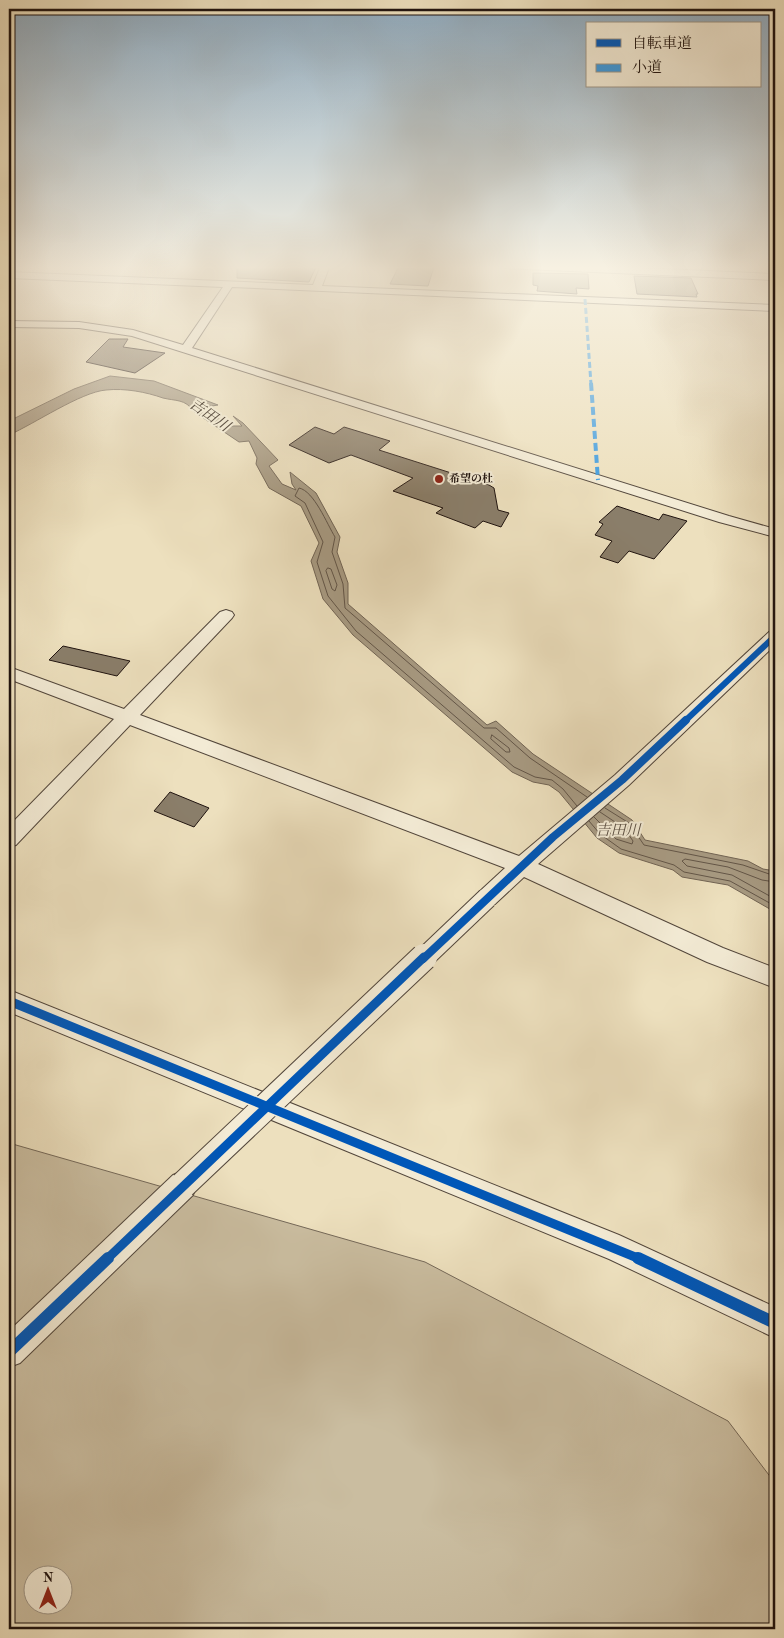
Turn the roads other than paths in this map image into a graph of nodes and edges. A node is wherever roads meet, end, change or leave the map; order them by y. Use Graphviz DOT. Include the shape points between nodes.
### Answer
graph roads {
  1 [pos="160,341"];
  2 [pos="191,341"];
  3 [pos="186,349"];
  4 [pos="775,533"];
  5 [pos="226,615"];
  6 [pos="775,636"];
  7 [pos="9,673"];
  8 [pos="128,718"];
  9 [pos="9,839"];
  10 [pos="522,866"];
  11 [pos="775,978"];
  12 [pos="9,1000"];
  13 [pos="775,1323"];
  14 [pos="9,1352"];
  1 -- 3 [label="street"];
  2 -- 3 [label="street"];
  3 -- 4 [label="street"];
  5 -- 8 [label="street"];
  6 -- 10 [label="street" via="622,780"];
  7 -- 8 [label="street"];
  8 -- 9 [label="street"];
  8 -- 10 [label="street"];
  10 -- 11 [label="street" via="715,955"];
  10 -- 14 [label="street, bridge"];
  12 -- 13 [label="street" via="619,1250"];
}
